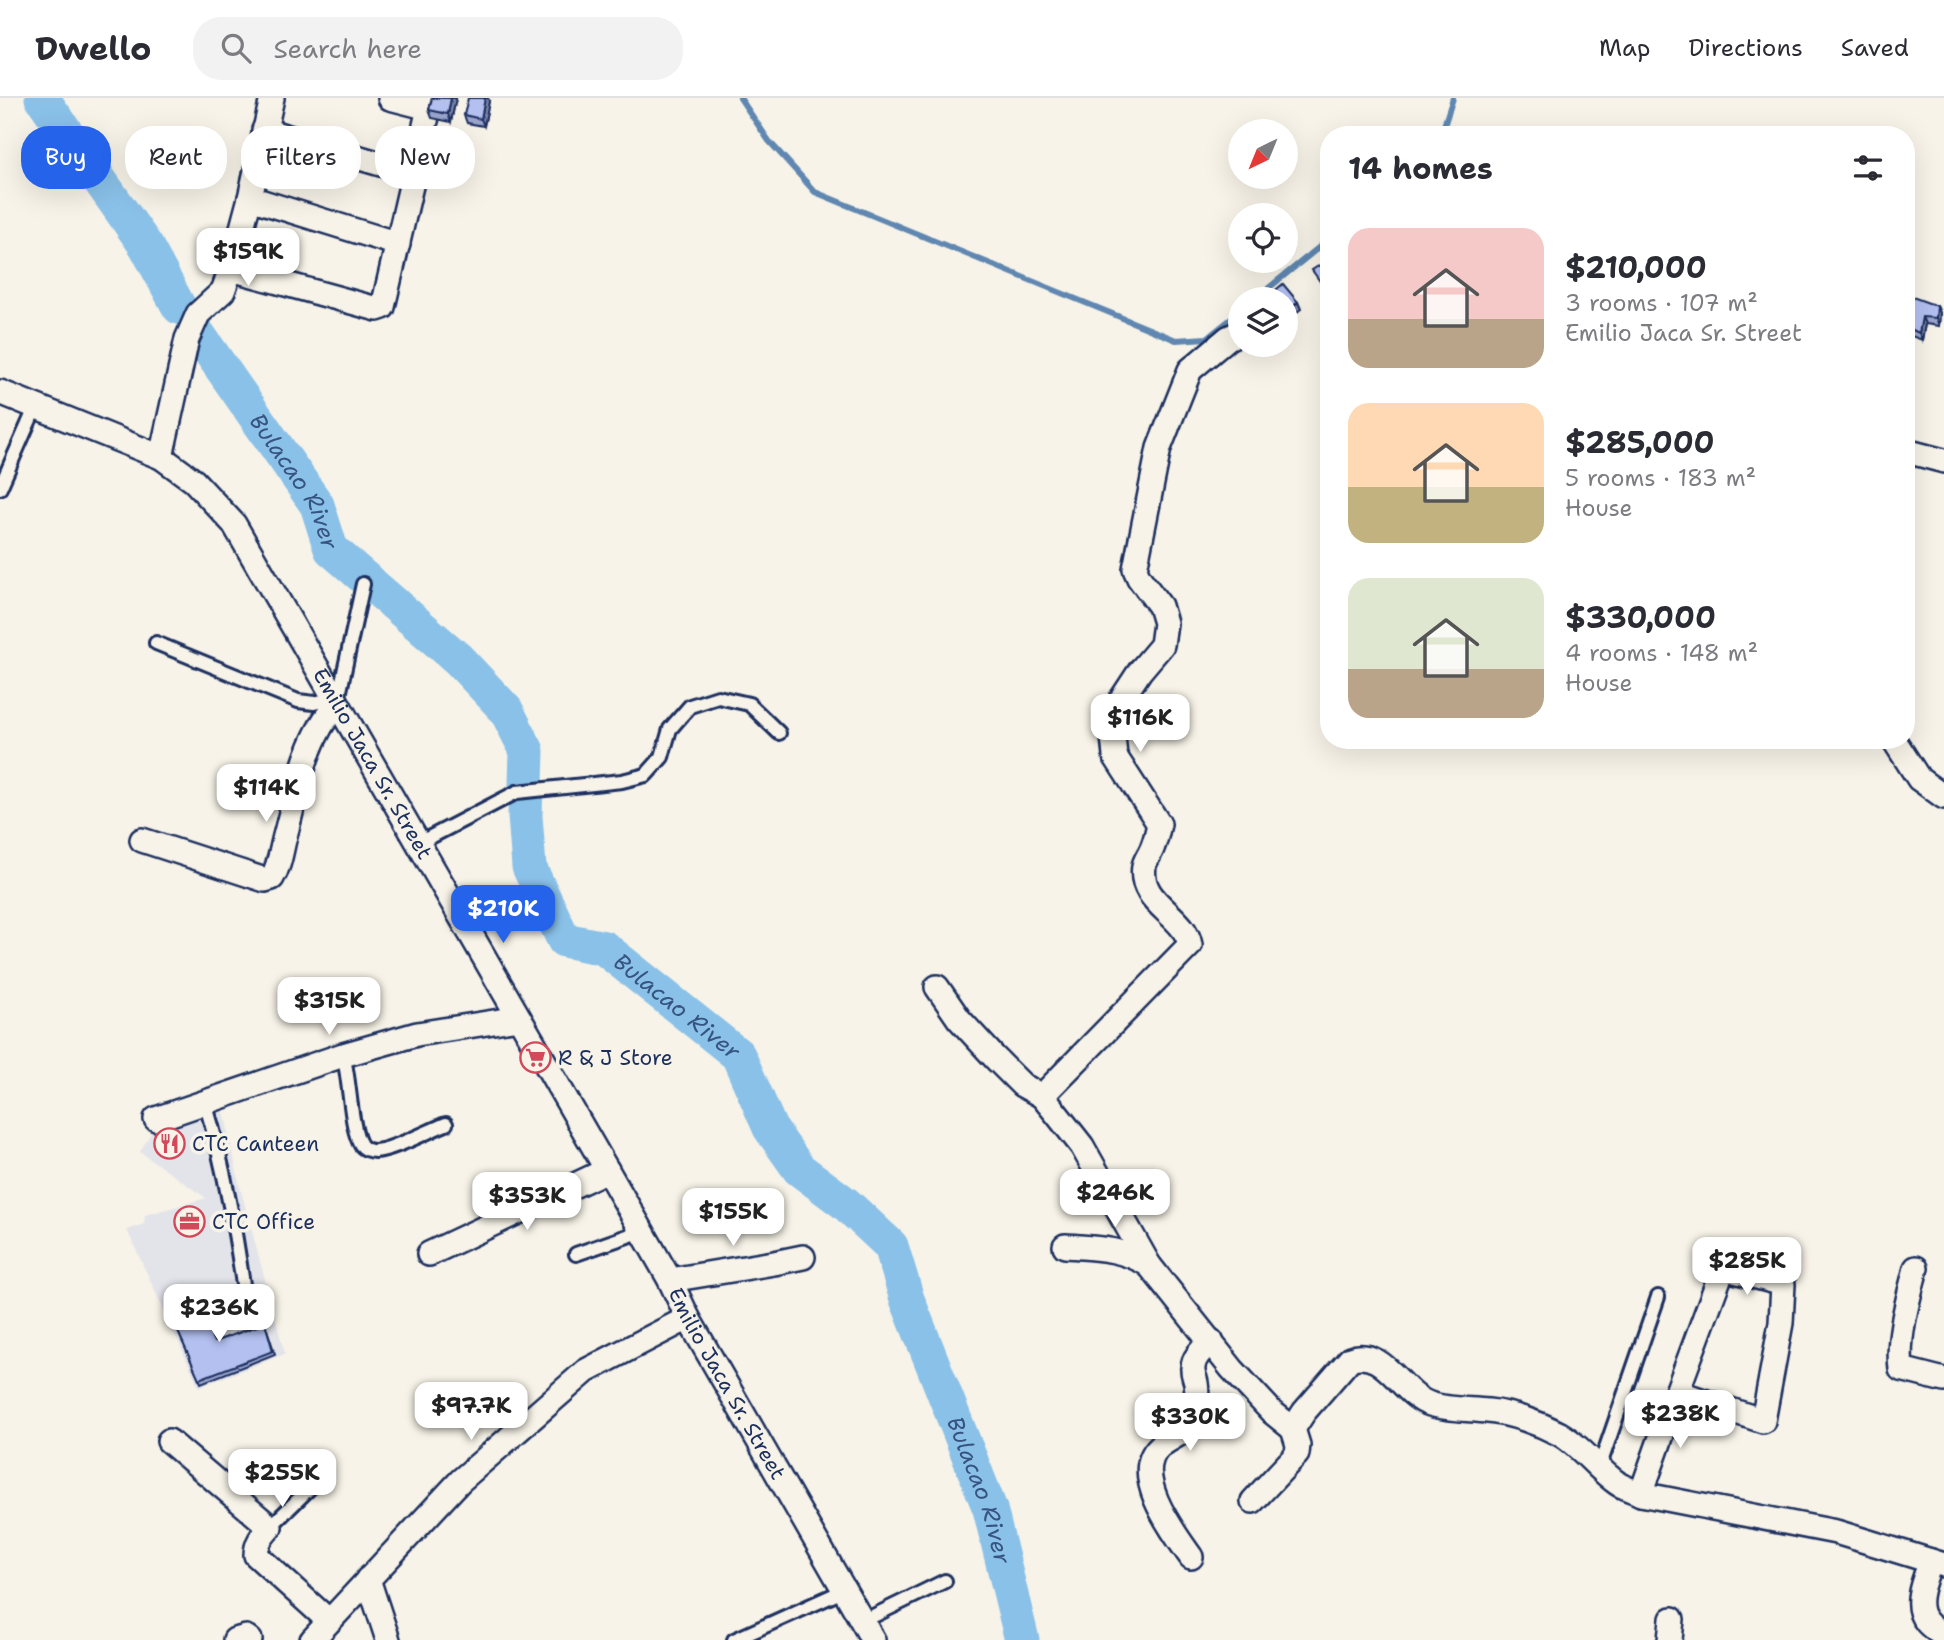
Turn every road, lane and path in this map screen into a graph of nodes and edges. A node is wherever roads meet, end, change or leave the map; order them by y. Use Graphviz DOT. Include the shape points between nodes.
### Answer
graph roads {
  1 [pos="272,98"];
  2 [pos="390,98"];
  3 [pos="265,126"];
  4 [pos="425,126"];
  5 [pos="252,189"];
  6 [pos="411,189"];
  7 [pos="250,198"];
  8 [pos="398,244"];
  9 [pos="231,269"];
  10 [pos="1228,338"];
  11 [pos="0,392"];
  12 [pos="36,406"];
  13 [pos="1915,453"];
  14 [pos="161,457"];
  15 [pos="1944,461"];
  16 [pos="0,488"];
  17 [pos="363,584"];
  18 [pos="156,643"];
  19 [pos="335,701"];
  20 [pos="779,733"];
  21 [pos="1900,749"];
  22 [pos="1944,797"];
  23 [pos="142,839"];
  24 [pos="419,843"];
  25 [pos="937,987"];
  26 [pos="519,1018"];
  27 [pos="343,1055"];
  28 [pos="1041,1096"];
  29 [pos="205,1102"];
  30 [pos="156,1119"];
  31 [pos="446,1124"];
  32 [pos="607,1170"];
  33 [pos="642,1231"];
  34 [pos="1065,1246"];
  35 [pos="429,1254"];
  36 [pos="576,1254"];
  37 [pos="803,1257"];
  38 [pos="1149,1265"];
  39 [pos="1916,1268"];
  40 [pos="670,1280"];
  41 [pos="1658,1297"];
  42 [pos="247,1312"];
  43 [pos="688,1318"];
  44 [pos="1210,1341"];
  45 [pos="1944,1380"];
  46 [pos="1677,1392"];
  47 [pos="1293,1429"];
  48 [pos="169,1441"];
  49 [pos="1599,1468"];
  50 [pos="315,1483"];
  51 [pos="1641,1494"];
  52 [pos="1253,1501"];
  53 [pos="270,1527"];
  54 [pos="1191,1557"];
  55 [pos="1937,1563"];
  56 [pos="368,1580"];
  57 [pos="945,1581"];
  58 [pos="845,1590"];
  59 [pos="329,1620"];
  60 [pos="868,1631"];
  61 [pos="1944,1636"];
  62 [pos="235,1640"];
  63 [pos="250,1640"];
  64 [pos="312,1640"];
  65 [pos="388,1640"];
  66 [pos="734,1640"];
  1 -- 3 [label="street"];
  2 -- 4 [label="street" via="429,108"];
  5 -- 7 [label="street"];
  6 -- 8 [label="street"];
  7 -- 8 [label="street"];
  7 -- 9 [label="street"];
  8 -- 9 [label="street" via="381,309"];
  9 -- 14 [label="street" via="223,291 198,314 187,339"];
  10 -- 28 [label="street" via="1190,370 1159,448 1135,569 1160,606 1166,624 1162,645 1119,703 1113,736 1115,756 1159,824 1144,865 1145,885 1188,934 1190,945"];
  11 -- 12 [label="street, Emilio Jaca Sr. Street"];
  12 -- 14 [label="street, Emilio Jaca Sr. Street"];
  12 -- 16 [label="lane"];
  13 -- 15 [label="street"];
  14 -- 19 [label="street, Emilio Jaca Sr. Street" via="194,481 234,524"];
  17 -- 19 [label="lane"];
  18 -- 19 [label="lane" via="298,701"];
  19 -- 23 [label="street" via="316,732 272,878 265,880"];
  19 -- 24 [label="street, Emilio Jaca Sr. Street"];
  20 -- 24 [label="lane" via="749,704 718,697 690,706 670,729 662,757 646,775 517,792"];
  21 -- 22 [label="street" via="1919,779"];
  24 -- 26 [label="street, Emilio Jaca Sr. Street"];
  25 -- 28 [label="street" via="995,1058 1021,1085"];
  26 -- 27 [label="street" via="416,1034"];
  26 -- 32 [label="street, Emilio Jaca Sr. Street"];
  27 -- 29 [label="street"];
  27 -- 31 [label="lane" via="352,1114 360,1144 366,1149 384,1149"];
  28 -- 38 [label="street" via="1082,1146"];
  29 -- 30 [label="street"];
  29 -- 42 [label="lane" via="232,1215"];
  32 -- 33 [label="street, Emilio Jaca Sr. Street"];
  32 -- 35 [label="street"];
  33 -- 36 [label="lane"];
  33 -- 40 [label="street, Emilio Jaca Sr. Street"];
  34 -- 38 [label="street" via="1118,1251"];
  37 -- 40 [label="street"];
  38 -- 44 [label="street"];
  39 -- 45 [label="street" via="1904,1317 1901,1369"];
  40 -- 43 [label="street, Emilio Jaca Sr. Street"];
  41 -- 49 [label="lane"];
  43 -- 56 [label="street" via="586,1371 460,1481"];
  43 -- 58 [label="street, Emilio Jaca Sr. Street"];
  44 -- 47 [label="street" via="1272,1412"];
  44 -- 54 [label="street" via="1192,1369 1197,1388 1191,1421 1182,1433 1160,1446 1150,1462 1156,1501"];
  46 -- 46 [label="street" via="1723,1268 1783,1284 1781,1323 1763,1421"];
  46 -- 51 [label="street"];
  47 -- 49 [label="street" via="1350,1359 1360,1356 1379,1362 1427,1404 1492,1411 1541,1425 1562,1435"];
  47 -- 52 [label="street" via="1297,1454"];
  48 -- 53 [label="street"];
  49 -- 51 [label="street" via="1618,1484"];
  50 -- 53 [label="lane"];
  51 -- 55 [label="street" via="1836,1532"];
  53 -- 59 [label="street" via="259,1540 256,1555"];
  55 -- 61 [label="street" via="1921,1593 1920,1608 1925,1621"];
  56 -- 59 [label="street"];
  56 -- 65 [label="street"];
  57 -- 60 [label="lane"];
  58 -- 60 [label="street, Emilio Jaca Sr. Street"];
  58 -- 66 [label="lane"];
  59 -- 64 [label="street"];
  62 -- 63 [label="street"];
}
